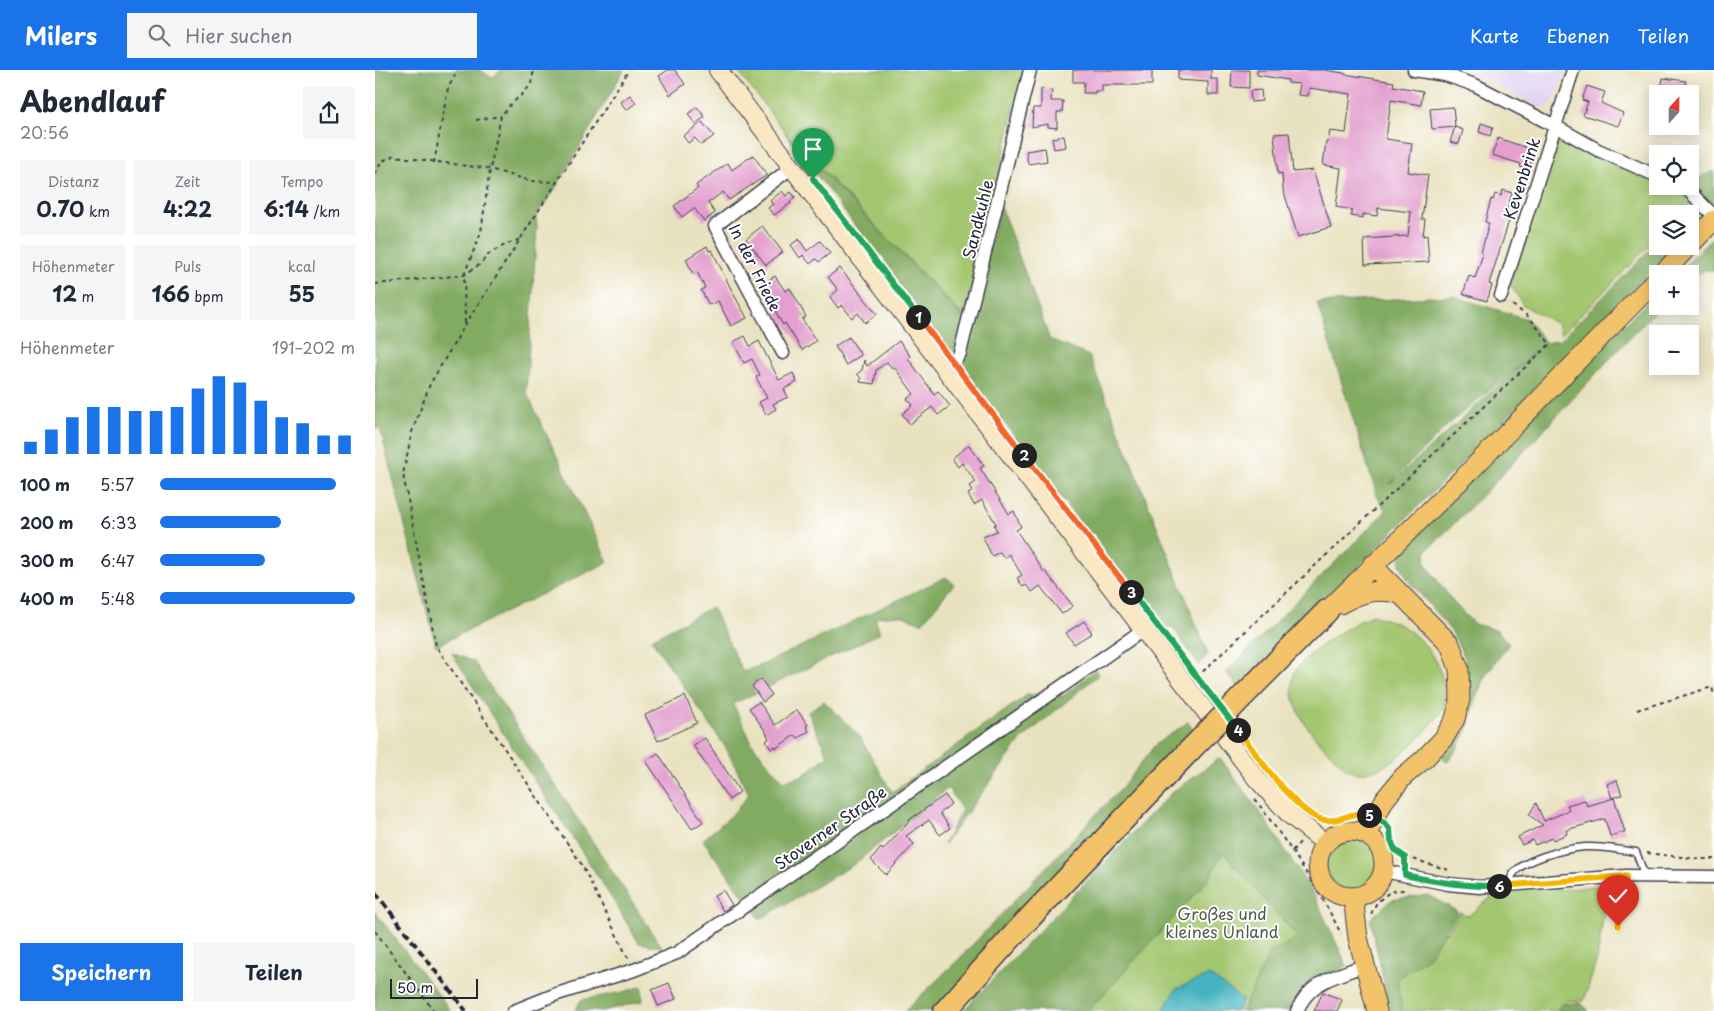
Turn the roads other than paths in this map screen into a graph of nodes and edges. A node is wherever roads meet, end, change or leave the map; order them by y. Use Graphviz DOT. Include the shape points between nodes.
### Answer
graph roads {
  1 [pos="718,70"];
  2 [pos="1030,70"];
  3 [pos="1414,70"];
  4 [pos="1573,70"];
  5 [pos="1555,126"];
  6 [pos="791,168"];
  7 [pos="1649,172"];
  8 [pos="1692,195"];
  9 [pos="1711,222"];
  10 [pos="1699,235"];
  11 [pos="1680,255"];
  12 [pos="1671,265"];
  13 [pos="1649,286"];
  14 [pos="1501,296"];
  15 [pos="783,353"];
  16 [pos="947,372"];
  17 [pos="1372,565"];
  18 [pos="1400,594"];
  19 [pos="1327,611"];
  20 [pos="1143,630"];
  21 [pos="1370,826"];
  22 [pos="1325,843"];
  23 [pos="1384,871"];
  24 [pos="1626,876"];
  25 [pos="1645,876"];
  26 [pos="1714,877"];
  27 [pos="1510,886"];
  28 [pos="1353,897"];
  29 [pos="1618,926"];
  30 [pos="1365,965"];
  31 [pos="514,1011"];
  32 [pos="945,1011"];
  33 [pos="1297,1011"];
  34 [pos="1377,1011"];
  1 -- 6 [label="main road"];
  2 -- 16 [label="street, Sandkuhle" via="960,353"];
  3 -- 5 [label="street" via="1445,75 1475,86"];
  4 -- 5 [label="street, Kevenbrink"];
  5 -- 7 [label="street"];
  5 -- 14 [label="street, Kevenbrink"];
  6 -- 15 [label="street, In der Friede" via="715,226"];
  6 -- 16 [label="main road"];
  8 -- 9 [label="street"];
  9 -- 10 [label="main road"];
  11 -- 12 [label="main road"];
  13 -- 17 [label="main road" via="1468,473"];
  16 -- 20 [label="main road"];
  17 -- 18 [label="main road"];
  17 -- 19 [label="main road"];
  18 -- 19 [label="main road" via="1374,590"];
  18 -- 21 [label="main road" via="1450,644 1459,668 1460,698 1455,719 1444,738 1403,777 1385,799"];
  19 -- 32 [label="highway, bridge" via="1018,930"];
  20 -- 22 [label="main road" via="1257,779 1290,815"];
  20 -- 31 [label="street, Stoverner Straße" via="677,953"];
  21 -- 22 [label="main road" via="1358,831 1349,830"];
  21 -- 23 [label="main road" via="1385,862"];
  22 -- 28 [label="main road" via="1319,855 1321,879 1329,889"];
  23 -- 27 [label="street" via="1447,884"];
  23 -- 28 [label="main road" via="1370,892"];
  24 -- 25 [label="street"];
  24 -- 27 [label="street"];
  24 -- 29 [label="lane"];
  25 -- 26 [label="street"];
  25 -- 27 [label="lane" via="1636,852 1585,847 1533,860 1517,869 1511,877"];
  28 -- 30 [label="main road"];
  30 -- 33 [label="street" via="1317,984 1300,1002"];
  30 -- 34 [label="main road"];
}
